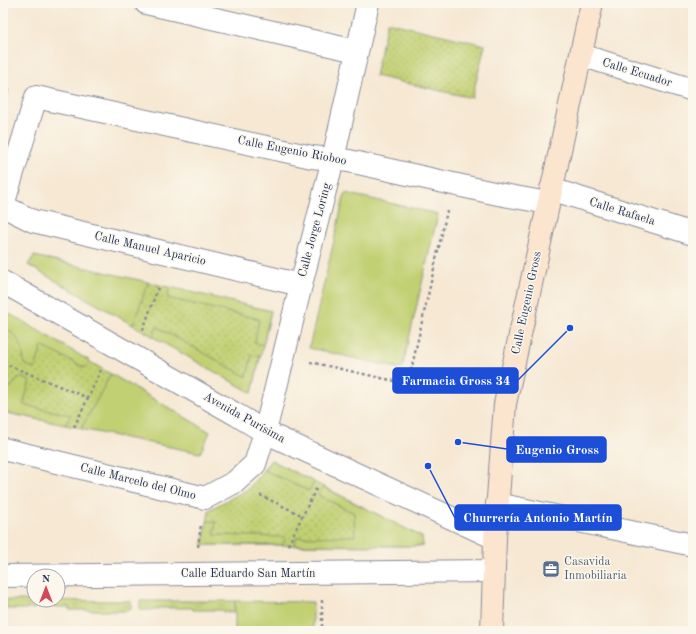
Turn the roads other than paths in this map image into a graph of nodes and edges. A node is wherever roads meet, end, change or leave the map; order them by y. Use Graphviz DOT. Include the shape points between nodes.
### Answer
graph roads {
  1 [pos="146,3"];
  2 [pos="368,3"];
  3 [pos="592,3"];
  4 [pos="356,51"];
  5 [pos="581,55"];
  6 [pos="693,90"];
  7 [pos="333,159"];
  8 [pos="550,196"];
  9 [pos="3,205"];
  10 [pos="693,234"];
  11 [pos="3,282"];
  12 [pos="301,285"];
  13 [pos="265,432"];
  14 [pos="3,449"];
  15 [pos="497,504"];
  16 [pos="494,538"];
  17 [pos="693,545"];
  18 [pos="493,571"];
  19 [pos="3,576"];
  20 [pos="492,631"];
  1 -- 4 [label="street"];
  2 -- 4 [label="street, Calle Jorge Loring"];
  3 -- 5 [label="main road, Calle Eugenio Gross"];
  4 -- 7 [label="street, Calle Jorge Loring"];
  5 -- 6 [label="street, Calle Ecuador"];
  5 -- 8 [label="main road, Calle Eugenio Gross"];
  7 -- 8 [label="street, Calle Eugenio Rioboo" via="498,194"];
  7 -- 9 [label="street, Calle Eugenio Rioboo" via="312,157 36,97"];
  7 -- 12 [label="street, Calle Jorge Loring"];
  8 -- 10 [label="street, Calle Rafaela"];
  8 -- 15 [label="main road, Calle Eugenio Gross" via="505,404"];
  9 -- 12 [label="street, Calle Manuel Aparicio" via="33,222"];
  11 -- 13 [label="street, Avenida Purísima"];
  12 -- 13 [label="street, Calle Jorge Loring"];
  13 -- 14 [label="street, Calle Marcelo del Olmo" via="255,464 236,482 205,498"];
  13 -- 16 [label="street, Avenida Purísima"];
  15 -- 16 [label="main road, Calle Eugenio Gross"];
  15 -- 17 [label="street"];
  16 -- 18 [label="main road, Calle Eugenio Gross"];
  18 -- 19 [label="street, Calle Eduardo San Martín"];
  18 -- 20 [label="main road, Calle Eugenio Gross"];
}
